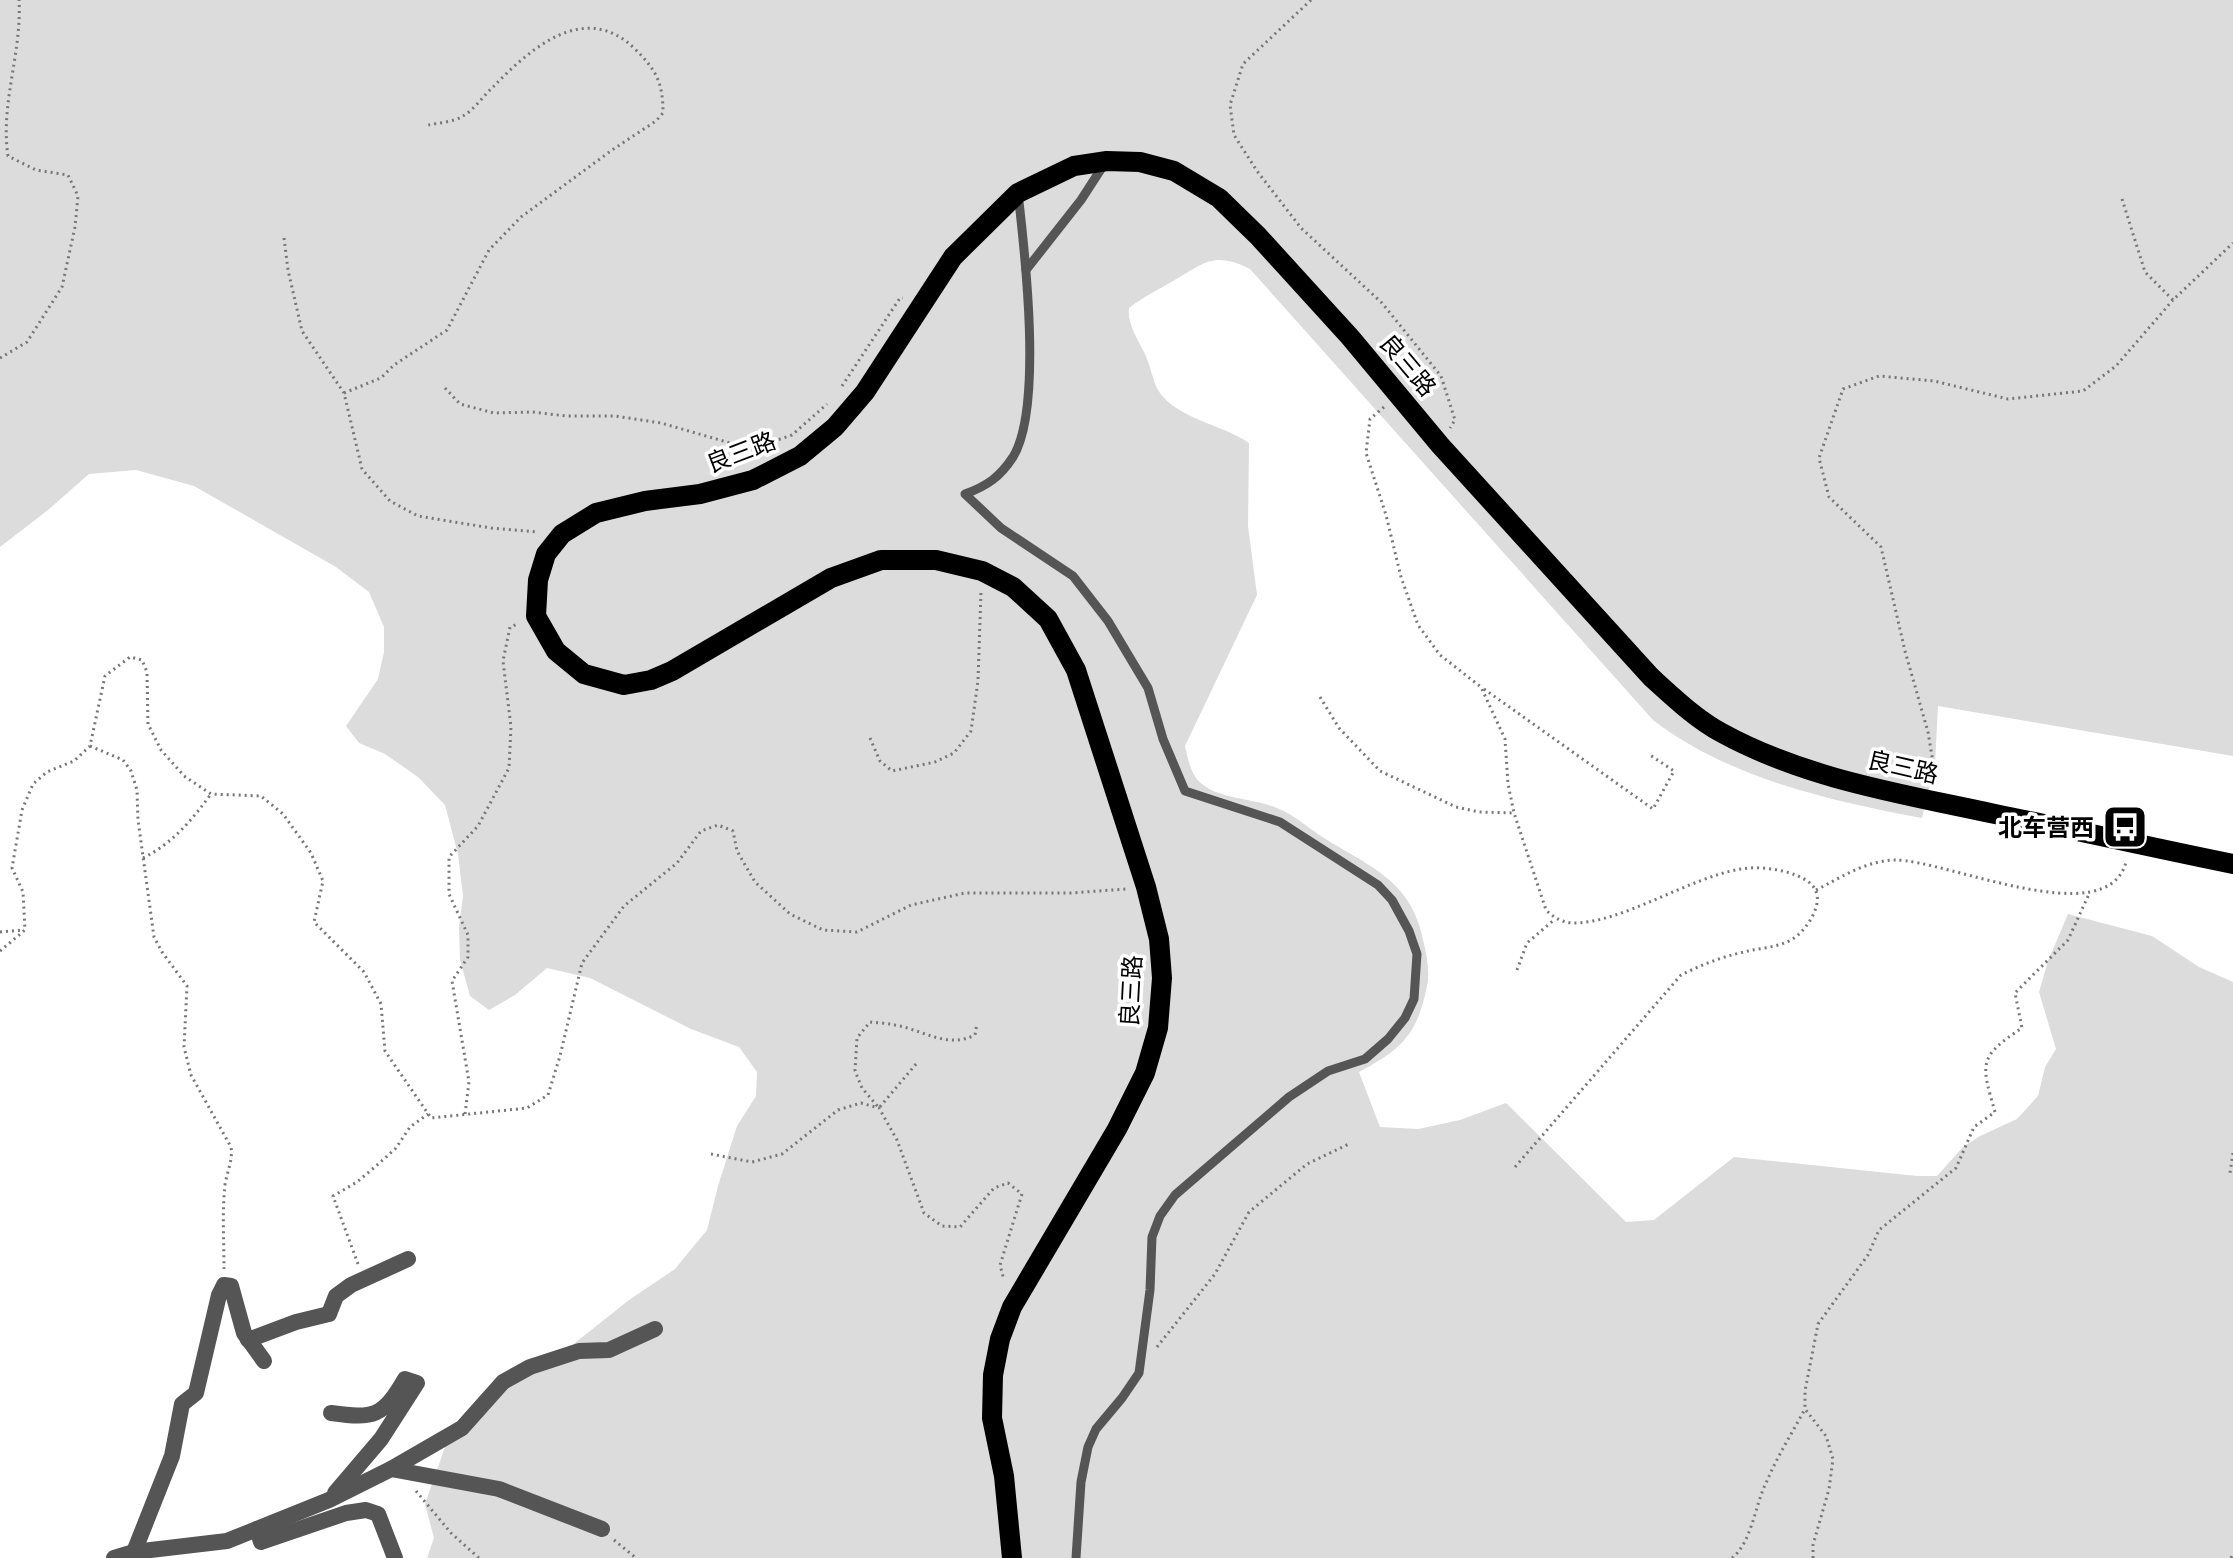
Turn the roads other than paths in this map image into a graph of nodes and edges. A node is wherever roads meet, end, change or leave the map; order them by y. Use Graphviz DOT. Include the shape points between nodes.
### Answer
graph roads {
  1 [pos="1107,161"];
  2 [pos="1018,193"];
  3 [pos="1026,270"];
  4 [pos="2233,864"];
  5 [pos="408,1259"];
  6 [pos="655,1329"];
  7 [pos="248,1340"];
  8 [pos="264,1361"];
  9 [pos="331,1413"];
  10 [pos="391,1469"];
  11 [pos="329,1500"];
  12 [pos="257,1529"];
  13 [pos="602,1529"];
  14 [pos="134,1552"];
  15 [pos="114,1558"];
  16 [pos="395,1558"];
  17 [pos="1012,1558"];
  18 [pos="1076,1558"];
  1 -- 2 [label="main road, 良三路" via="1074,166"];
  1 -- 3 [label="lane"];
  1 -- 4 [label="main road, 良三路" via="1174,171 1219,198 1651,677 1720,732 1831,777"];
  2 -- 3 [label="lane"];
  2 -- 17 [label="main road, 良三路" via="953,257 865,392 835,427 800,456 753,480 596,513 562,534 546,554 536,616 556,651 584,674 624,685 672,671 831,578 881,560 936,560 982,571 1013,587 1048,619 1076,670 1146,887 1162,978 1158,1028 1145,1073 1012,1307 1000,1339 992,1418"];
  3 -- 18 [label="lane" via="1024,430 1014,456 992,483 965,494 1001,528 1073,576 1108,621 1148,688 1185,791 1280,822 1378,885 1398,910 1417,954 1414,999 1388,1039 1365,1059 1328,1071 1289,1097 1175,1195 1160,1216 1152,1237 1139,1373 1088,1447"];
  5 -- 7 [label="street" via="336,1296 329,1314"];
  6 -- 10 [label="street" via="609,1350 579,1351 530,1367 503,1382 462,1428"];
  7 -- 8 [label="street"];
  7 -- 14 [label="street" via="231,1286 224,1285 196,1393 182,1404 172,1456"];
  9 -- 11 [label="street" via="377,1413 392,1402 405,1379 417,1383 381,1439"];
  10 -- 11 [label="street"];
  10 -- 13 [label="street" via="499,1489"];
  11 -- 12 [label="street"];
  12 -- 14 [label="street" via="227,1541"];
  12 -- 16 [label="street" via="261,1542 366,1510 378,1514"];
  14 -- 15 [label="street"];
}
